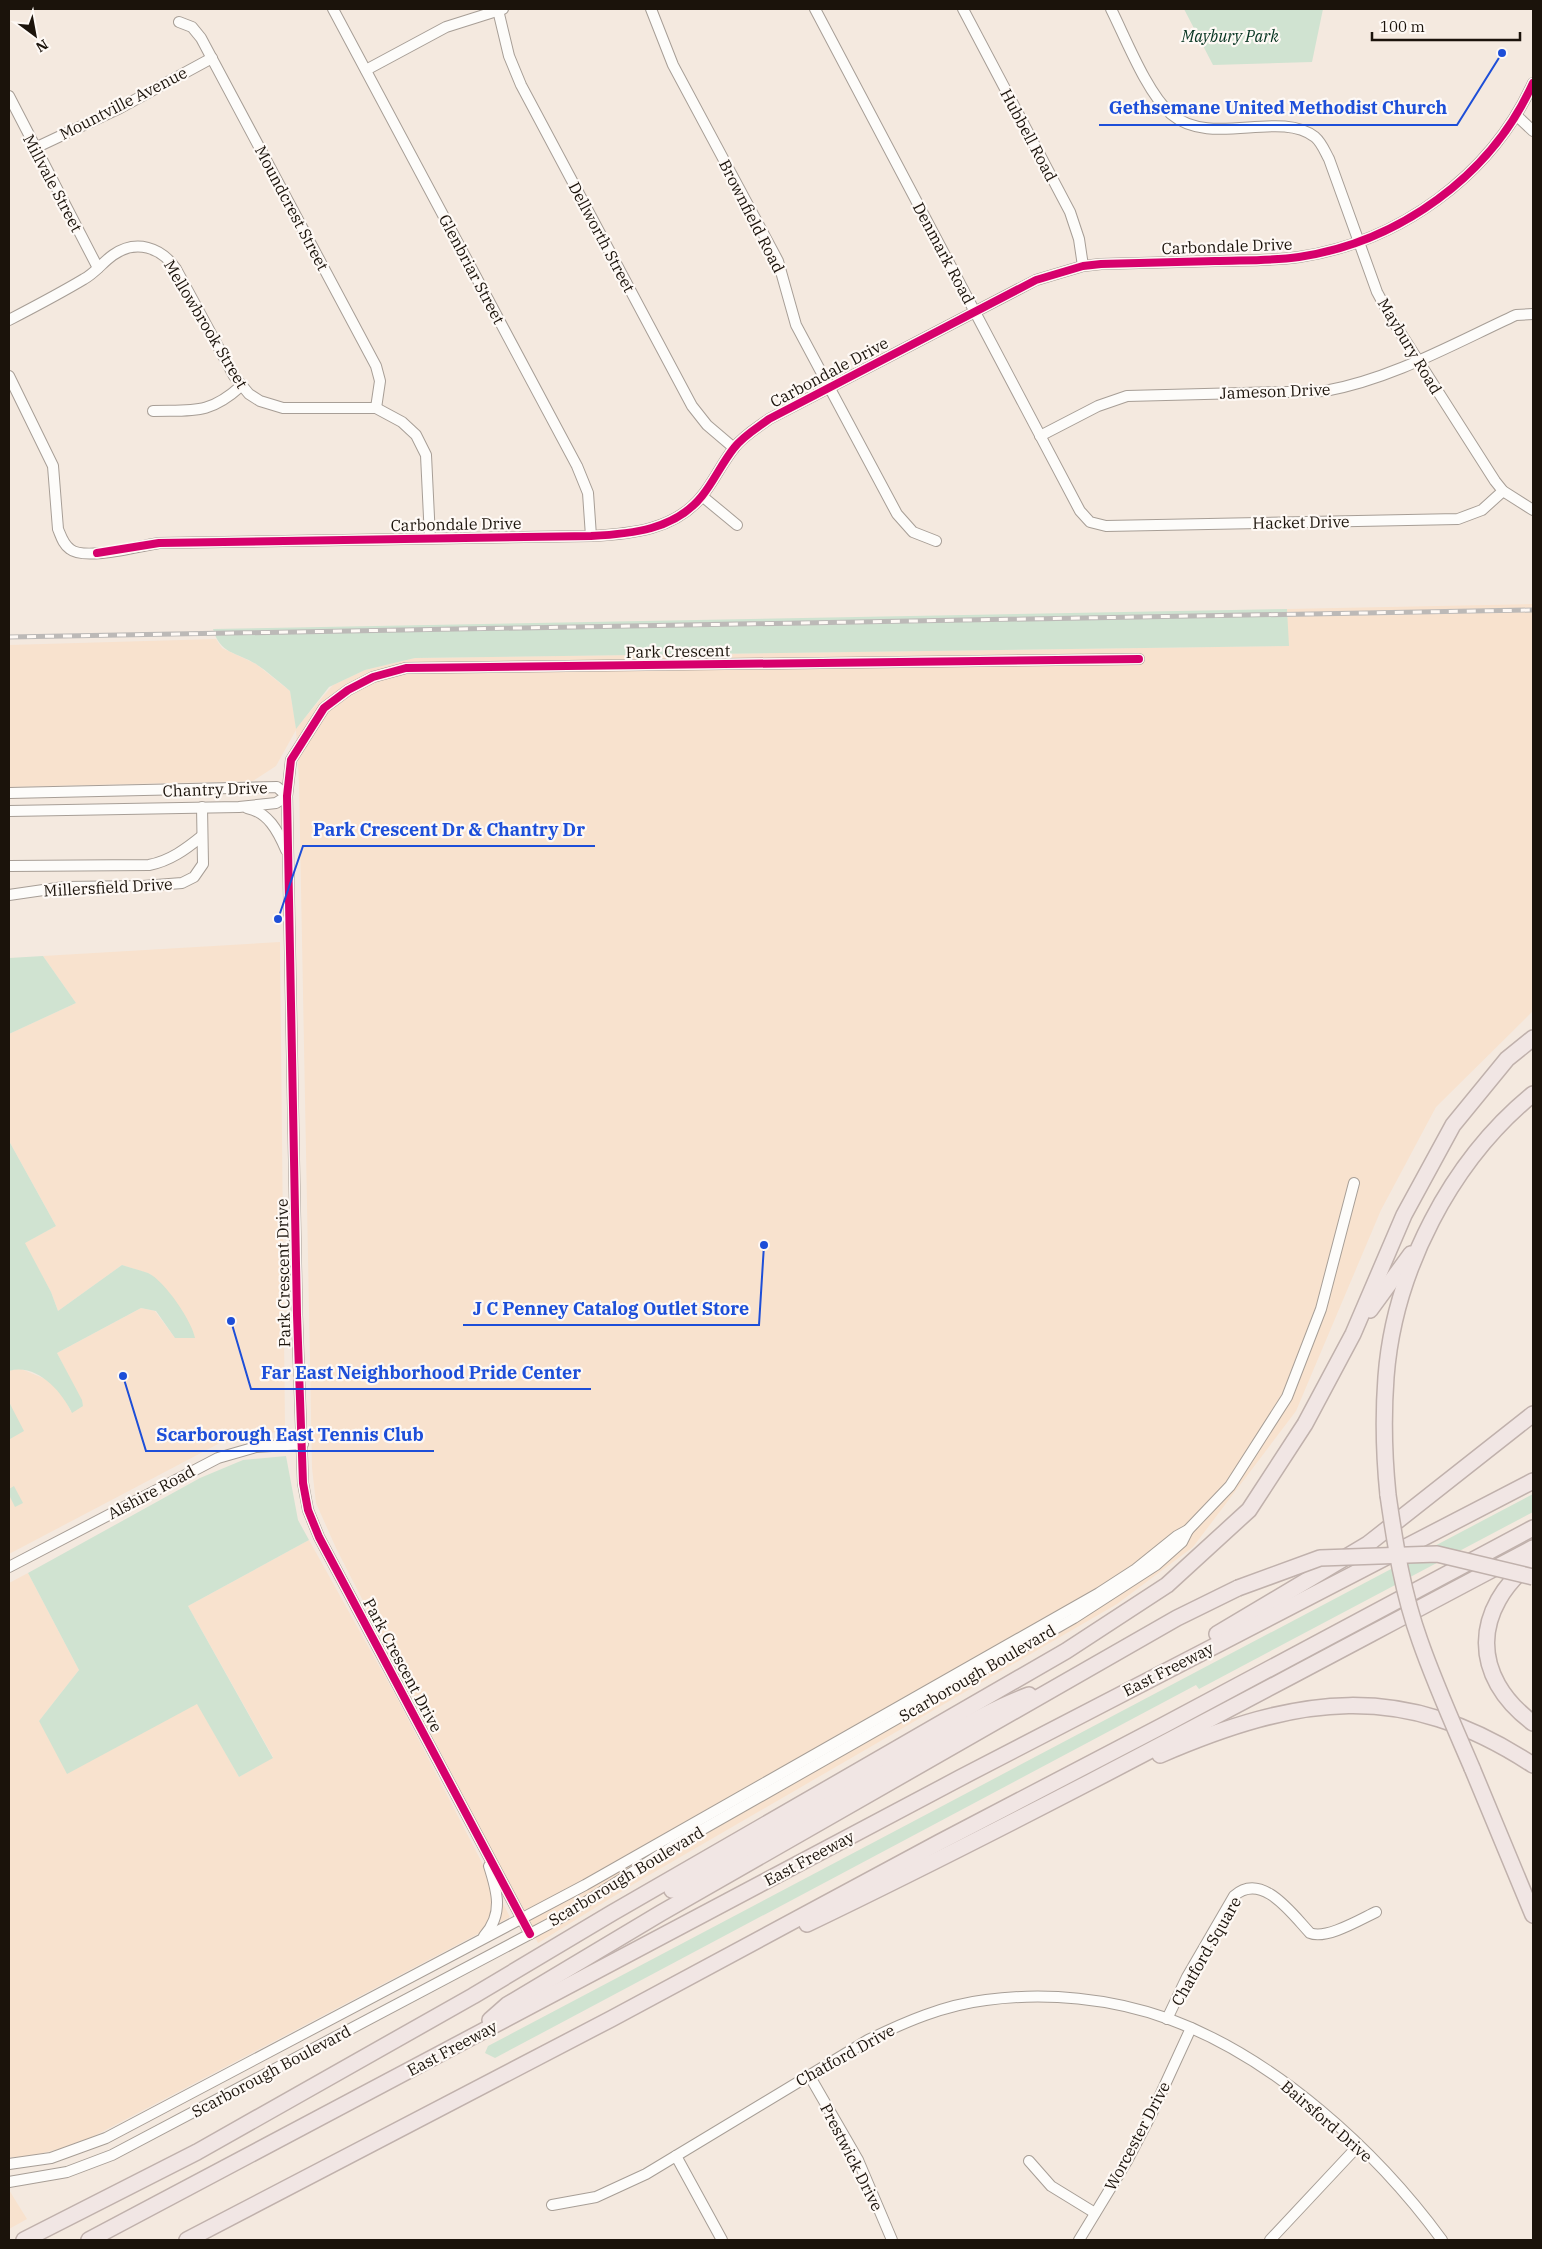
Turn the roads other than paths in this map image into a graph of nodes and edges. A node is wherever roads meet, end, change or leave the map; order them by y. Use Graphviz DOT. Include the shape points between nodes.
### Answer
graph roads {
  1 [pos="332,9"];
  2 [pos="500,9"];
  3 [pos="651,9"];
  4 [pos="815,9"];
  5 [pos="963,9"];
  6 [pos="1111,9"];
  7 [pos="179,22"];
  8 [pos="212,58"];
  9 [pos="366,70"];
  10 [pos="1533,83"];
  11 [pos="9,96"];
  12 [pos="1516,115"];
  13 [pos="1533,131"];
  14 [pos="35,148"];
  15 [pos="1359,241"];
  16 [pos="1083,266"];
  17 [pos="98,268"];
  18 [pos="974,311"];
  19 [pos="1533,314"];
  20 [pos="9,320"];
  21 [pos="1416,360"];
  22 [pos="9,376"];
  23 [pos="241,386"];
  24 [pos="830,387"];
  25 [pos="376,408"];
  26 [pos="153,411"];
  27 [pos="1040,436"];
  28 [pos="734,448"];
  29 [pos="1503,491"];
  30 [pos="702,496"];
  31 [pos="1533,510"];
  32 [pos="1090,522"];
  33 [pos="737,525"];
  34 [pos="591,536"];
  35 [pos="430,538"];
  36 [pos="936,541"];
  37 [pos="1139,659"];
  38 [pos="9,793"];
  39 [pos="287,796"];
  40 [pos="239,806"];
  41 [pos="202,807"];
  42 [pos="9,811"];
  43 [pos="202,836"];
  44 [pos="288,854"];
  45 [pos="9,866"];
  46 [pos="9,895"];
  47 [pos="1533,1038"];
  48 [pos="1533,1094"];
  49 [pos="1354,1183"];
  50 [pos="1429,1228"];
  51 [pos="1353,1334"];
  52 [pos="1533,1414"];
  53 [pos="302,1444"];
  54 [pos="1533,1481"];
  55 [pos="1533,1528"];
  56 [pos="1188,1530"];
  57 [pos="1533,1548"];
  58 [pos="1533,1561"];
  59 [pos="9,1567"];
  60 [pos="1533,1577"];
  61 [pos="1064,1683"];
  62 [pos="1113,1698"];
  63 [pos="1533,1723"];
  64 [pos="1533,1765"];
  65 [pos="1069,1794"];
  66 [pos="478,1837"];
  67 [pos="1376,1912"];
  68 [pos="1533,1915"];
  69 [pos="522,1918"];
  70 [pos="530,1934"];
  71 [pos="480,1940"];
  72 [pos="510,1974"];
  73 [pos="1167,2018"];
  74 [pos="611,2019"];
  75 [pos="1191,2028"];
  76 [pos="468,2039"];
  77 [pos="809,2075"];
  78 [pos="1358,2146"];
  79 [pos="676,2156"];
  80 [pos="1029,2160"];
  81 [pos="9,2164"];
  82 [pos="9,2182"];
  83 [pos="552,2205"];
  84 [pos="1095,2213"];
  85 [pos="24,2240"];
  86 [pos="89,2240"];
  87 [pos="187,2240"];
  88 [pos="722,2240"];
  89 [pos="892,2240"];
  90 [pos="1079,2240"];
  91 [pos="1270,2240"];
  92 [pos="1442,2240"];
  1 -- 9 [label="street, Glenbriar Street"];
  2 -- 9 [label="street" via="446,27"];
  2 -- 28 [label="street, Dellworth Street" via="509,56 521,85 692,406 707,425"];
  3 -- 24 [label="street, Brownfield Road" via="673,65 778,261 796,325"];
  4 -- 18 [label="street, Denmark Road"];
  5 -- 16 [label="street, Hubbell Road" via="1070,212"];
  6 -- 15 [label="street, Maybury Road" via="1155,96 1181,121 1216,129 1282,127 1302,130 1315,138 1329,160"];
  7 -- 8 [label="street, Moundcrest Street" via="197,32"];
  8 -- 14 [label="street, Mountville Avenue" via="120,108"];
  8 -- 25 [label="street, Moundcrest Street" via="376,366 380,381"];
  9 -- 34 [label="street, Glenbriar Street" via="577,466 588,493"];
  10 -- 12 [label="street, Carbondale Drive"];
  11 -- 14 [label="street, Millvale Street"];
  12 -- 13 [label="street"];
  12 -- 15 [label="street, Carbondale Drive" via="1468,174 1439,199 1407,220"];
  14 -- 17 [label="street, Millvale Street"];
  15 -- 16 [label="street, Carbondale Drive" via="1297,258"];
  15 -- 21 [label="street, Maybury Road" via="1384,306"];
  16 -- 18 [label="street, Carbondale Drive" via="1036,280"];
  17 -- 20 [label="street, Mellowbrook Street"];
  17 -- 23 [label="street, Mellowbrook Street" via="128,247 147,246 164,254 176,269"];
  18 -- 24 [label="street, Carbondale Drive"];
  18 -- 27 [label="street, Denmark Road"];
  19 -- 21 [label="street, Jameson Drive" via="1516,315"];
  21 -- 27 [label="street, Jameson Drive" via="1361,384 1326,391 1127,396 1098,406"];
  21 -- 29 [label="street, Maybury Road"];
  22 -- 35 [label="street, Carbondale Drive" via="52,466 56,520 61,537 71,551 98,553 159,543"];
  23 -- 25 [label="street, Mellowbrook Street" via="260,401 283,408"];
  23 -- 26 [label="street" via="208,408"];
  24 -- 28 [label="street, Carbondale Drive" via="769,419"];
  24 -- 36 [label="street, Brownfield Road" via="897,514 913,532"];
  25 -- 35 [label="street, Mellowbrook Street" via="402,422 422,445 428,468"];
  27 -- 32 [label="street, Denmark Road" via="1080,511"];
  28 -- 30 [label="street, Carbondale Drive"];
  29 -- 31 [label="street"];
  29 -- 32 [label="street, Hacket Drive" via="1482,510 1458,519 1106,526"];
  30 -- 33 [label="street"];
  30 -- 34 [label="street, Carbondale Drive" via="655,528"];
  34 -- 35 [label="street, Carbondale Drive"];
  37 -- 39 [label="street, Park Crescent" via="406,668 373,677 324,708 291,760"];
  38 -- 39 [label="street, Chantry Drive" via="277,787"];
  39 -- 40 [label="street, Chantry Drive" via="276,803"];
  39 -- 44 [label="street, Park Crescent Drive"];
  40 -- 41 [label="street, Chantry Drive"];
  40 -- 44 [label="street" via="257,810 266,817"];
  41 -- 42 [label="street, Chantry Drive"];
  41 -- 43 [label="street, Millersfield Drive"];
  43 -- 45 [label="street" via="182,852 149,865"];
  43 -- 46 [label="street, Millersfield Drive" via="203,864 194,877 182,883 64,887"];
  44 -- 53 [label="street, Park Crescent Drive"];
  47 -- 51 [label="highway" via="1507,1059 1452,1125 1404,1215"];
  48 -- 50 [label="highway" via="1499,1126 1473,1157"];
  49 -- 56 [label="street, Scarborough Boulevard" via="1321,1309 1287,1398 1230,1486"];
  50 -- 51 [label="highway"];
  50 -- 68 [label="highway, bridge" via="1411,1268 1398,1309 1386,1376 1384,1436 1388,1495 1399,1562 1415,1624"];
  51 -- 72 [label="highway" via="1305,1424 1249,1510 1167,1585 1066,1651"];
  52 -- 62 [label="highway" via="1368,1544"];
  53 -- 59 [label="street, Alshire Road" via="256,1447 218,1458"];
  53 -- 66 [label="street, Park Crescent Drive" via="304,1492 313,1524"];
  54 -- 62 [label="highway, East Freeway"];
  55 -- 74 [label="highway"];
  56 -- 69 [label="street, Scarborough Boulevard" via="1092,1597"];
  56 -- 70 [label="street, Scarborough Boulevard" via="1182,1542 1156,1564 1074,1618 675,1845"];
  57 -- 65 [label="highway"];
  58 -- 63 [label="highway" via="1500,1594 1490,1619 1486,1649 1501,1691 1517,1711"];
  60 -- 61 [label="highway, bridge" via="1437,1554 1320,1558 1238,1588 1177,1618"];
  61 -- 72 [label="highway" via="1005,1704 750,1849"];
  61 -- 76 [label="highway" via="661,1913 507,2005"];
  62 -- 76 [label="highway, East Freeway"];
  64 -- 65 [label="highway" via="1474,1732 1430,1716 1392,1708 1335,1706 1282,1712 1251,1720 1182,1745"];
  65 -- 74 [label="highway"];
  66 -- 69 [label="street, Park Crescent Drive"];
  66 -- 71 [label="street" via="498,1898 493,1922"];
  67 -- 73 [label="street, Chatford Square" via="1329,1933 1315,1935 1268,1892 1255,1887 1243,1889 1234,1896"];
  69 -- 70 [label="street, Park Crescent Drive"];
  69 -- 71 [label="street, Scarborough Boulevard"];
  70 -- 82 [label="street, Scarborough Boulevard" via="112,2155 62,2173"];
  71 -- 81 [label="street, Scarborough Boulevard" via="106,2138 51,2158"];
  72 -- 85 [label="highway" via="197,2152"];
  73 -- 75 [label="street, Chatford Drive"];
  73 -- 77 [label="street, Chatford Drive" via="1108,2002 1057,1997 985,2000 927,2014 894,2027"];
  74 -- 87 [label="highway"];
  75 -- 78 [label="street, Bairsford Drive" via="1264,2069"];
  75 -- 84 [label="street, Worcester Drive" via="1152,2112"];
  76 -- 86 [label="highway, East Freeway"];
  77 -- 79 [label="street, Chatford Drive"];
  77 -- 89 [label="street, Prestwick Drive" via="858,2160"];
  78 -- 91 [label="street"];
  78 -- 92 [label="street, Bairsford Drive" via="1420,2210"];
  79 -- 83 [label="street, Chatford Drive" via="596,2197"];
  79 -- 88 [label="street"];
  80 -- 84 [label="street" via="1051,2186"];
  84 -- 90 [label="street, Worcester Drive"];
}
